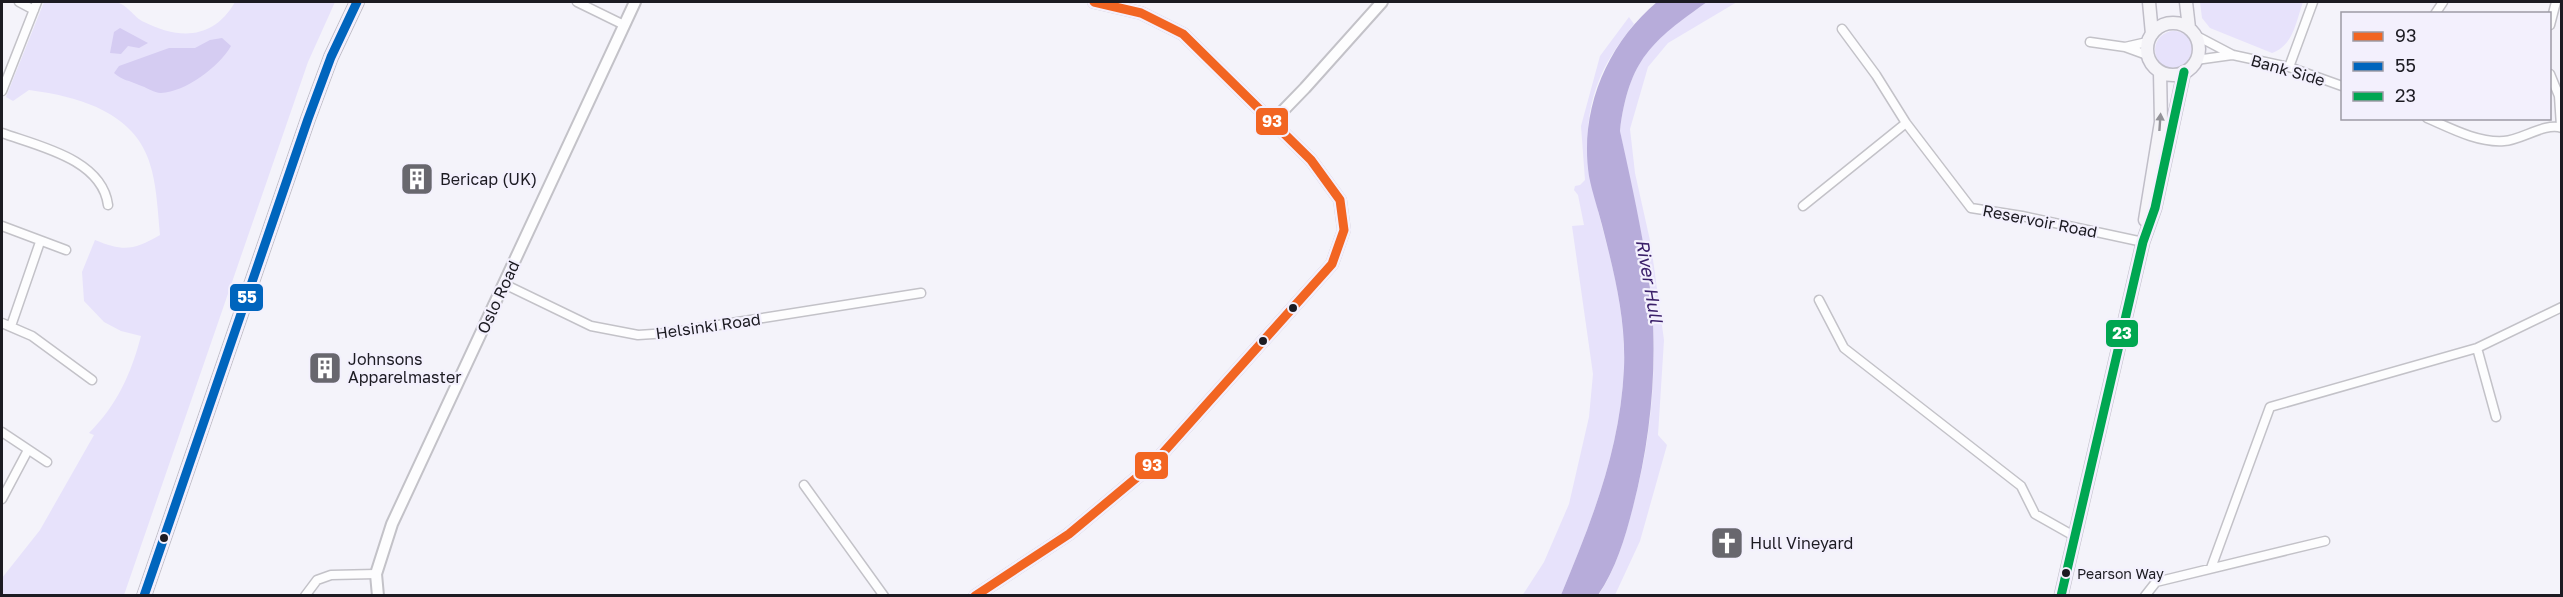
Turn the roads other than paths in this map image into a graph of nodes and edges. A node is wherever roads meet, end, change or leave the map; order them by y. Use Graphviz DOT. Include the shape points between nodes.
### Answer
graph roads {
  1 [pos="19,2"];
  2 [pos="357,2"];
  3 [pos="577,2"];
  4 [pos="635,2"];
  5 [pos="1094,2"];
  6 [pos="1382,2"];
  7 [pos="2149,2"];
  8 [pos="2186,2"];
  9 [pos="2313,2"];
  10 [pos="2556,2"];
  11 [pos="35,6"];
  12 [pos="2551,22"];
  13 [pos="624,25"];
  14 [pos="1842,29"];
  15 [pos="2192,32"];
  16 [pos="2090,42"];
  17 [pos="2149,43"];
  18 [pos="2233,55"];
  19 [pos="2196,60"];
  20 [pos="2289,67"];
  21 [pos="2160,72"];
  22 [pos="2184,72"];
  23 [pos="2551,76"];
  24 [pos="2341,85"];
  25 [pos="2,91"];
  26 [pos="2432,120"];
  27 [pos="1273,121"];
  28 [pos="1906,123"];
  29 [pos="2561,127"];
  30 [pos="2,133"];
  31 [pos="109,199"];
  32 [pos="1803,206"];
  33 [pos="2,226"];
  34 [pos="40,242"];
  35 [pos="2143,242"];
  36 [pos="66,250"];
  37 [pos="504,284"];
  38 [pos="921,293"];
  39 [pos="1819,300"];
  40 [pos="2562,307"];
  41 [pos="2,323"];
  42 [pos="11,326"];
  43 [pos="2477,348"];
  44 [pos="89,373"];
  45 [pos="2496,417"];
  46 [pos="2,432"];
  47 [pos="28,450"];
  48 [pos="47,462"];
  49 [pos="804,485"];
  50 [pos="2,499"];
  51 [pos="2074,536"];
  52 [pos="2325,541"];
  53 [pos="2211,568"];
  54 [pos="376,574"];
  55 [pos="144,596"];
  56 [pos="305,596"];
  57 [pos="378,596"];
  58 [pos="884,596"];
  59 [pos="975,596"];
  60 [pos="2061,596"];
  61 [pos="2145,596"];
  1 -- 11 [label="street"];
  2 -- 55 [label="highway" via="311,110"];
  3 -- 13 [label="street"];
  4 -- 13 [label="street, Oslo Road"];
  5 -- 27 [label="street" via="1141,13 1183,34"];
  6 -- 27 [label="street"];
  7 -- 17 [label="main road"];
  8 -- 15 [label="main road"];
  9 -- 20 [label="street"];
  10 -- 12 [label="street"];
  11 -- 25 [label="street"];
  13 -- 37 [label="street, Oslo Road"];
  14 -- 28 [label="street, Reservoir Road"];
  15 -- 17 [label="main road" via="2171,23 2160,26"];
  15 -- 18 [label="street, Bank Side"];
  15 -- 19 [label="main road" via="2199,49"];
  16 -- 17 [label="street" via="2125,47"];
  17 -- 21 [label="main road" via="2152,64"];
  18 -- 19 [label="street, Bank Side"];
  18 -- 20 [label="street, Bank Side"];
  19 -- 22 [label="main road"];
  20 -- 24 [label="street, Bank Side"];
  21 -- 22 [label="main road"];
  35 -- 21 [label="main road, one-way" via="2161,122"];
  22 -- 35 [label="main road" via="2155,208"];
  23 -- 29 [label="street" via="2559,96"];
  26 -- 29 [label="street" via="2477,137 2503,141"];
  27 -- 59 [label="street" via="1311,160 1340,200 1344,230 1332,264 1153,465 1069,534"];
  28 -- 32 [label="street"];
  28 -- 35 [label="street, Reservoir Road" via="1971,208"];
  30 -- 31 [label="street" via="79,161"];
  33 -- 34 [label="street"];
  34 -- 36 [label="street"];
  34 -- 42 [label="street"];
  35 -- 51 [label="main road"];
  37 -- 38 [label="street, Helsinki Road" via="591,326 638,335"];
  37 -- 54 [label="street, Oslo Road" via="392,524"];
  39 -- 51 [label="street" via="1844,348 2021,486 2035,514"];
  40 -- 43 [label="street"];
  41 -- 42 [label="street"];
  42 -- 44 [label="street"];
  43 -- 45 [label="street"];
  43 -- 53 [label="street" via="2270,407"];
  46 -- 47 [label="street"];
  47 -- 48 [label="street"];
  47 -- 50 [label="street"];
  49 -- 58 [label="street"];
  51 -- 60 [label="main road"];
  52 -- 53 [label="street"];
  53 -- 61 [label="street" via="2156,582"];
  54 -- 56 [label="street" via="331,575 317,580"];
  54 -- 57 [label="street, Oslo Road"];
}
